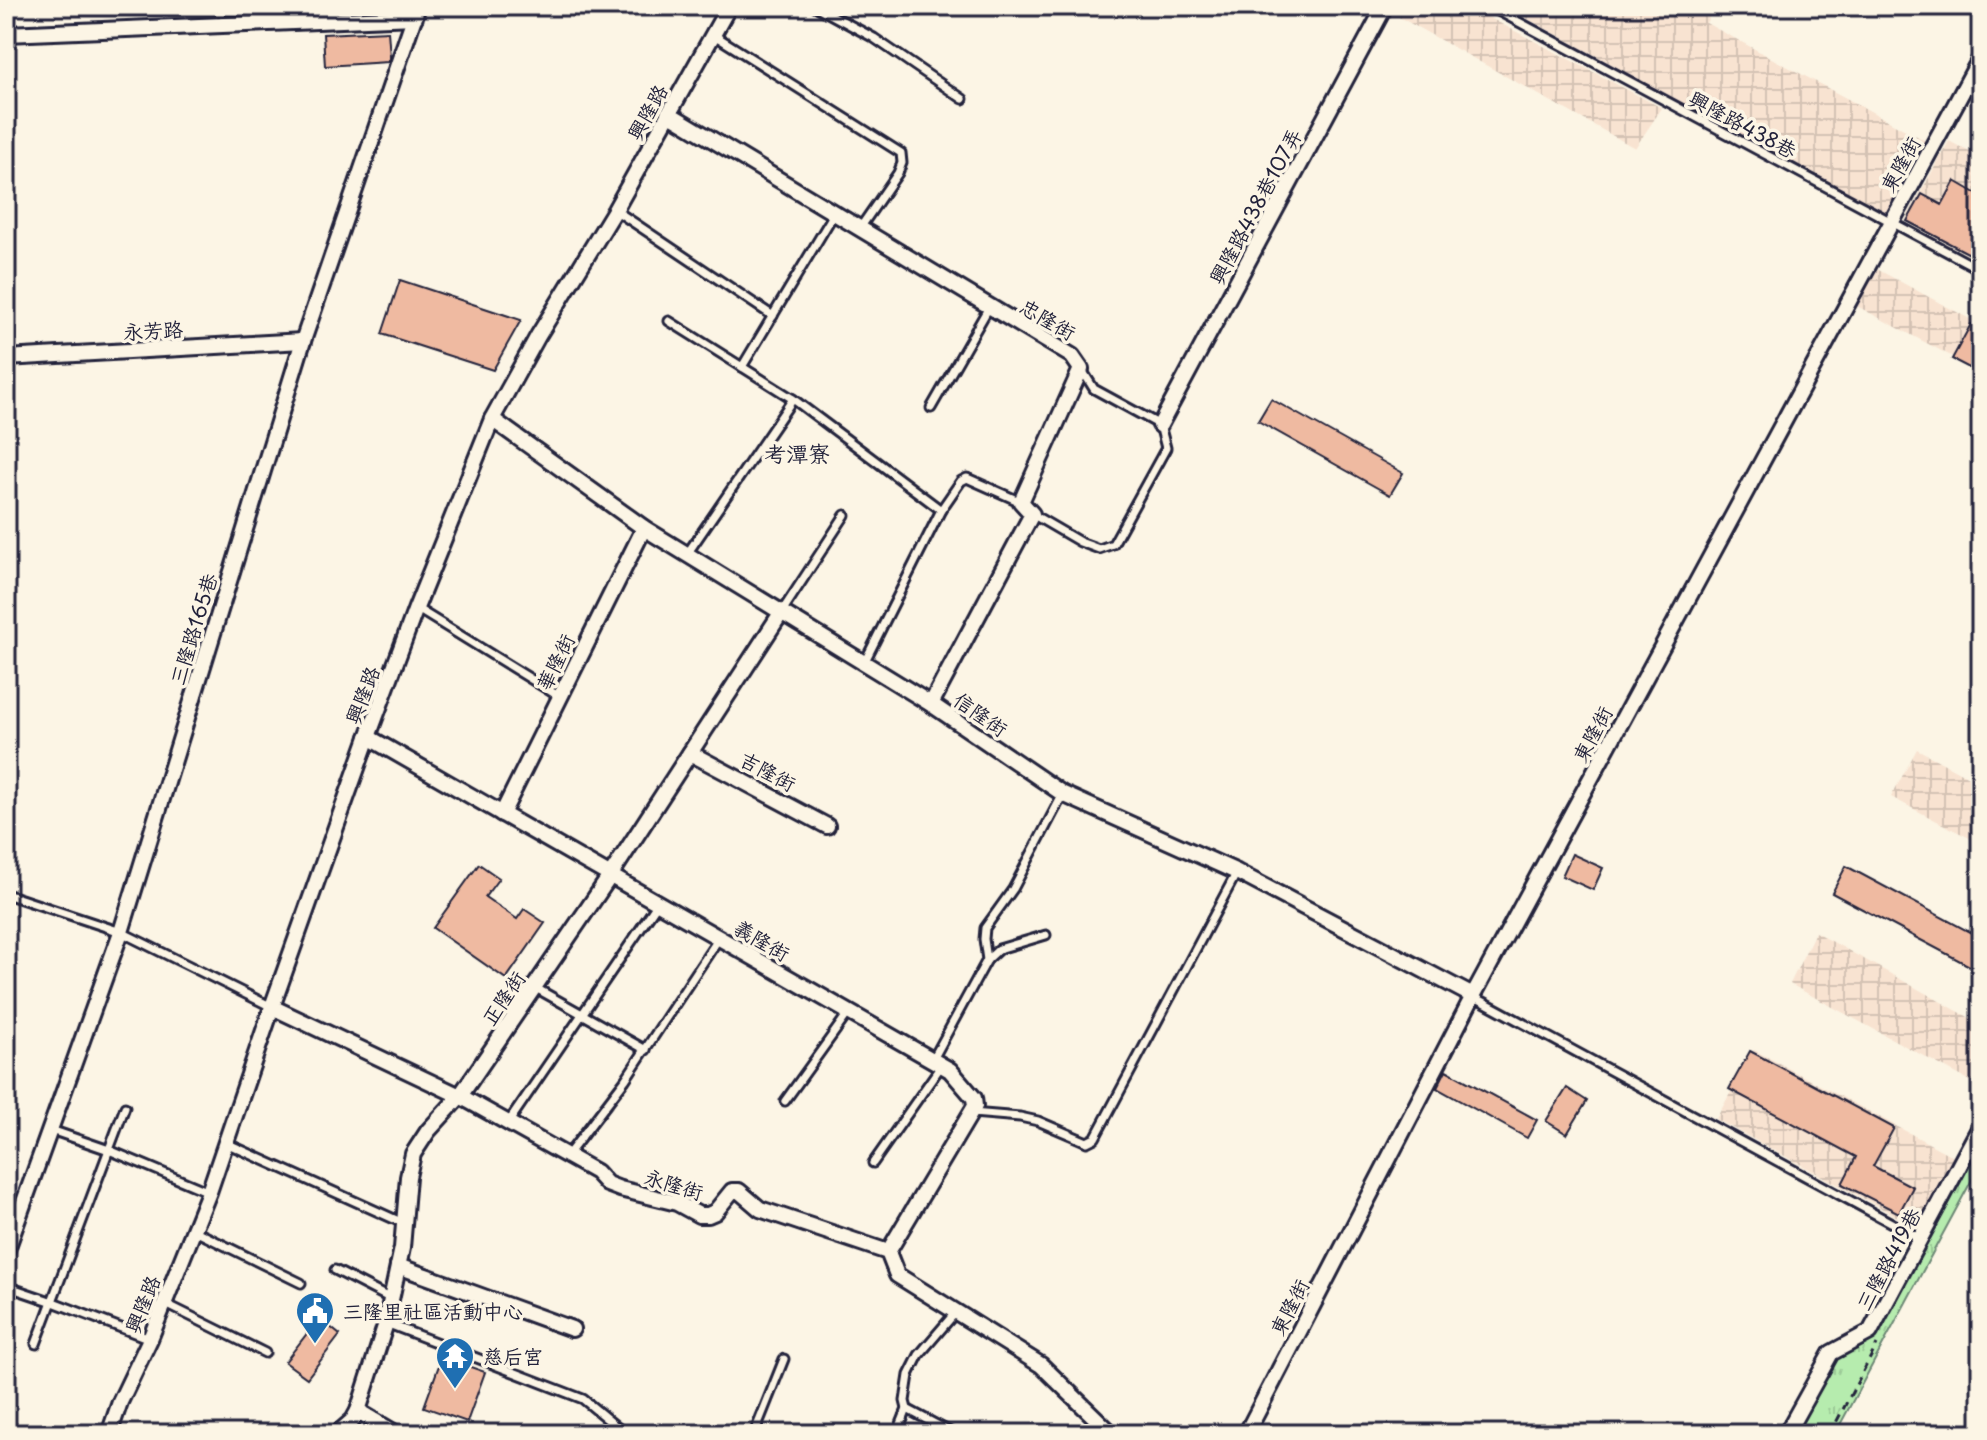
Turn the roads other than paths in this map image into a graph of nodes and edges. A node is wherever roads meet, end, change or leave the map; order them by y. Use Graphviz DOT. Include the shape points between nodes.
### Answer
graph roads {
  1 [pos="729,6"];
  2 [pos="815,6"];
  3 [pos="1385,6"];
  4 [pos="1489,6"];
  5 [pos="416,11"];
  6 [pos="6,34"];
  7 [pos="714,34"];
  8 [pos="1981,57"];
  9 [pos="963,99"];
  10 [pos="668,113"];
  11 [pos="615,210"];
  12 [pos="835,212"];
  13 [pos="1891,222"];
  14 [pos="860,228"];
  15 [pos="1981,270"];
  16 [pos="989,307"];
  17 [pos="773,316"];
  18 [pos="669,321"];
  19 [pos="303,341"];
  20 [pos="6,358"];
  21 [pos="742,367"];
  22 [pos="1081,369"];
  23 [pos="793,399"];
  24 [pos="931,408"];
  25 [pos="492,419"];
  26 [pos="1160,425"];
  27 [pos="1021,502"];
  28 [pos="941,510"];
  29 [pos="1032,514"];
  30 [pos="845,515"];
  31 [pos="644,528"];
  32 [pos="687,554"];
  33 [pos="416,608"];
  34 [pos="781,613"];
  35 [pos="864,663"];
  36 [pos="560,697"];
  37 [pos="931,704"];
  38 [pos="368,737"];
  39 [pos="690,753"];
  40 [pos="1063,794"];
  41 [pos="502,814"];
  42 [pos="827,826"];
  43 [pos="1237,872"];
  44 [pos="610,876"];
  45 [pos="6,894"];
  46 [pos="658,903"];
  47 [pos="121,932"];
  48 [pos="1046,935"];
  49 [pos="719,938"];
  50 [pos="987,960"];
  51 [pos="534,987"];
  52 [pos="1473,996"];
  53 [pos="272,1007"];
  54 [pos="849,1012"];
  55 [pos="583,1014"];
  56 [pos="646,1050"];
  57 [pos="937,1063"];
  58 [pos="460,1096"];
  59 [pos="785,1101"];
  60 [pos="125,1107"];
  61 [pos="971,1113"];
  62 [pos="508,1123"];
  63 [pos="1981,1125"];
  64 [pos="51,1130"];
  65 [pos="226,1143"];
  66 [pos="109,1150"];
  67 [pos="567,1156"];
  68 [pos="873,1163"];
  69 [pos="209,1192"];
  70 [pos="404,1223"];
  71 [pos="193,1230"];
  72 [pos="1922,1239"];
  73 [pos="6,1252"];
  74 [pos="888,1252"];
  75 [pos="398,1266"];
  76 [pos="335,1270"];
  77 [pos="301,1283"];
  78 [pos="6,1286"];
  79 [pos="391,1299"];
  80 [pos="53,1302"];
  81 [pos="164,1303"];
  82 [pos="956,1311"];
  83 [pos="386,1323"];
  84 [pos="572,1329"];
  85 [pos="150,1339"];
  86 [pos="36,1344"];
  87 [pos="265,1353"];
  88 [pos="784,1359"];
  89 [pos="907,1409"];
  90 [pos="358,1411"];
  91 [pos="109,1434"];
  92 [pos="337,1434"];
  93 [pos="397,1434"];
  94 [pos="631,1434"];
  95 [pos="754,1434"];
  96 [pos="897,1434"];
  97 [pos="954,1434"];
  98 [pos="1112,1434"];
  99 [pos="1246,1434"];
  100 [pos="1786,1434"];
  1 -- 7 [label="street, 興隆路"];
  2 -- 9 [label="lane" via="874,38"];
  3 -- 26 [label="street, 興隆路438巷107弄"];
  4 -- 13 [label="lane, 興隆路438巷"];
  5 -- 6 [label="street"];
  5 -- 19 [label="street, 三隆路165巷"];
  7 -- 10 [label="street, 興隆路"];
  7 -- 14 [label="lane" via="901,153 898,173"];
  8 -- 13 [label="street, 東隆街"];
  10 -- 11 [label="street, 興隆路"];
  10 -- 12 [label="street, 忠隆街"];
  11 -- 17 [label="lane"];
  11 -- 25 [label="street, 興隆路"];
  12 -- 14 [label="street, 忠隆街"];
  12 -- 17 [label="lane"];
  13 -- 15 [label="lane, 興隆路438巷"];
  13 -- 52 [label="street, 東隆街"];
  14 -- 16 [label="street, 忠隆街"];
  16 -- 22 [label="street, 忠隆街" via="1072,356"];
  16 -- 24 [label="lane"];
  17 -- 21 [label="lane"];
  18 -- 21 [label="lane"];
  19 -- 20 [label="street, 永芳路"];
  19 -- 47 [label="street, 三隆路165巷"];
  21 -- 23 [label="lane"];
  22 -- 26 [label="lane" via="1094,389"];
  22 -- 27 [label="street, 忠隆街"];
  23 -- 28 [label="lane"];
  23 -- 32 [label="lane"];
  25 -- 31 [label="street, 信隆街"];
  25 -- 33 [label="street, 興隆路"];
  26 -- 29 [label="lane" via="1166,448 1113,544 1099,549 1080,542"];
  27 -- 28 [label="lane" via="967,478"];
  27 -- 29 [label="street"];
  28 -- 35 [label="lane"];
  29 -- 37 [label="street"];
  30 -- 34 [label="lane"];
  31 -- 32 [label="street, 信隆街"];
  31 -- 36 [label="street, 華隆街"];
  32 -- 34 [label="street, 信隆街"];
  33 -- 36 [label="lane"];
  33 -- 38 [label="street, 興隆路"];
  34 -- 35 [label="street, 信隆街"];
  34 -- 39 [label="street, 正隆街"];
  35 -- 37 [label="street, 信隆街"];
  36 -- 41 [label="street, 華隆街"];
  37 -- 40 [label="street, 信隆街"];
  38 -- 41 [label="street, 義隆街"];
  38 -- 53 [label="street, 興隆路"];
  39 -- 42 [label="street, 吉隆街"];
  39 -- 44 [label="street, 正隆街"];
  40 -- 43 [label="street, 信隆街"];
  40 -- 50 [label="lane" via="1013,889 985,928"];
  41 -- 44 [label="street, 義隆街"];
  43 -- 52 [label="street, 信隆街"];
  43 -- 61 [label="lane" via="1095,1138 1087,1142 1020,1117"];
  44 -- 46 [label="street, 義隆街"];
  44 -- 51 [label="street, 正隆街"];
  45 -- 47 [label="lane"];
  46 -- 49 [label="street, 義隆街"];
  46 -- 55 [label="lane"];
  47 -- 53 [label="lane"];
  47 -- 64 [label="street, 三隆路165巷"];
  48 -- 50 [label="lane" via="999,949"];
  49 -- 54 [label="street, 義隆街"];
  49 -- 56 [label="lane"];
  50 -- 57 [label="lane"];
  51 -- 55 [label="lane"];
  51 -- 58 [label="street, 正隆街"];
  52 -- 72 [label="lane"];
  52 -- 99 [label="street, 東隆街"];
  53 -- 58 [label="street, 永隆街"];
  53 -- 65 [label="street, 興隆路"];
  54 -- 57 [label="street, 義隆街"];
  54 -- 59 [label="lane"];
  55 -- 56 [label="lane"];
  55 -- 62 [label="lane"];
  56 -- 67 [label="lane"];
  57 -- 61 [label="street, 義隆街" via="974,1098"];
  57 -- 68 [label="lane"];
  58 -- 62 [label="street, 永隆街"];
  58 -- 70 [label="street, 正隆街" via="413,1154"];
  60 -- 66 [label="lane"];
  61 -- 74 [label="street"];
  62 -- 67 [label="street, 永隆街"];
  63 -- 72 [label="street, 三隆路419巷"];
  64 -- 66 [label="lane"];
  64 -- 73 [label="street, 三隆路165巷"];
  65 -- 69 [label="street, 興隆路"];
  65 -- 70 [label="lane"];
  66 -- 69 [label="lane"];
  66 -- 80 [label="lane"];
  67 -- 74 [label="street, 永隆街" via="607,1184 677,1203 699,1215 715,1212 732,1191 739,1191 760,1209"];
  69 -- 71 [label="street, 興隆路"];
  70 -- 75 [label="street, 正隆街"];
  71 -- 77 [label="lane"];
  71 -- 81 [label="street, 興隆路"];
  72 -- 100 [label="street, 三隆路419巷" via="1870,1332 1831,1353"];
  74 -- 82 [label="street" via="897,1275"];
  75 -- 79 [label="street, 正隆街"];
  75 -- 84 [label="street"];
  76 -- 79 [label="lane"];
  78 -- 80 [label="lane"];
  79 -- 83 [label="street, 正隆街"];
  80 -- 85 [label="lane"];
  80 -- 86 [label="lane"];
  81 -- 85 [label="street, 興隆路"];
  81 -- 87 [label="lane"];
  82 -- 89 [label="lane" via="919,1355 909,1375"];
  82 -- 98 [label="street" via="1041,1365"];
  83 -- 90 [label="street, 正隆街"];
  83 -- 94 [label="lane" via="583,1399"];
  85 -- 91 [label="street, 興隆路"];
  88 -- 95 [label="lane"];
  89 -- 96 [label="lane"];
  89 -- 97 [label="lane"];
  90 -- 92 [label="street, 正隆街"];
  90 -- 93 [label="street"];
}
